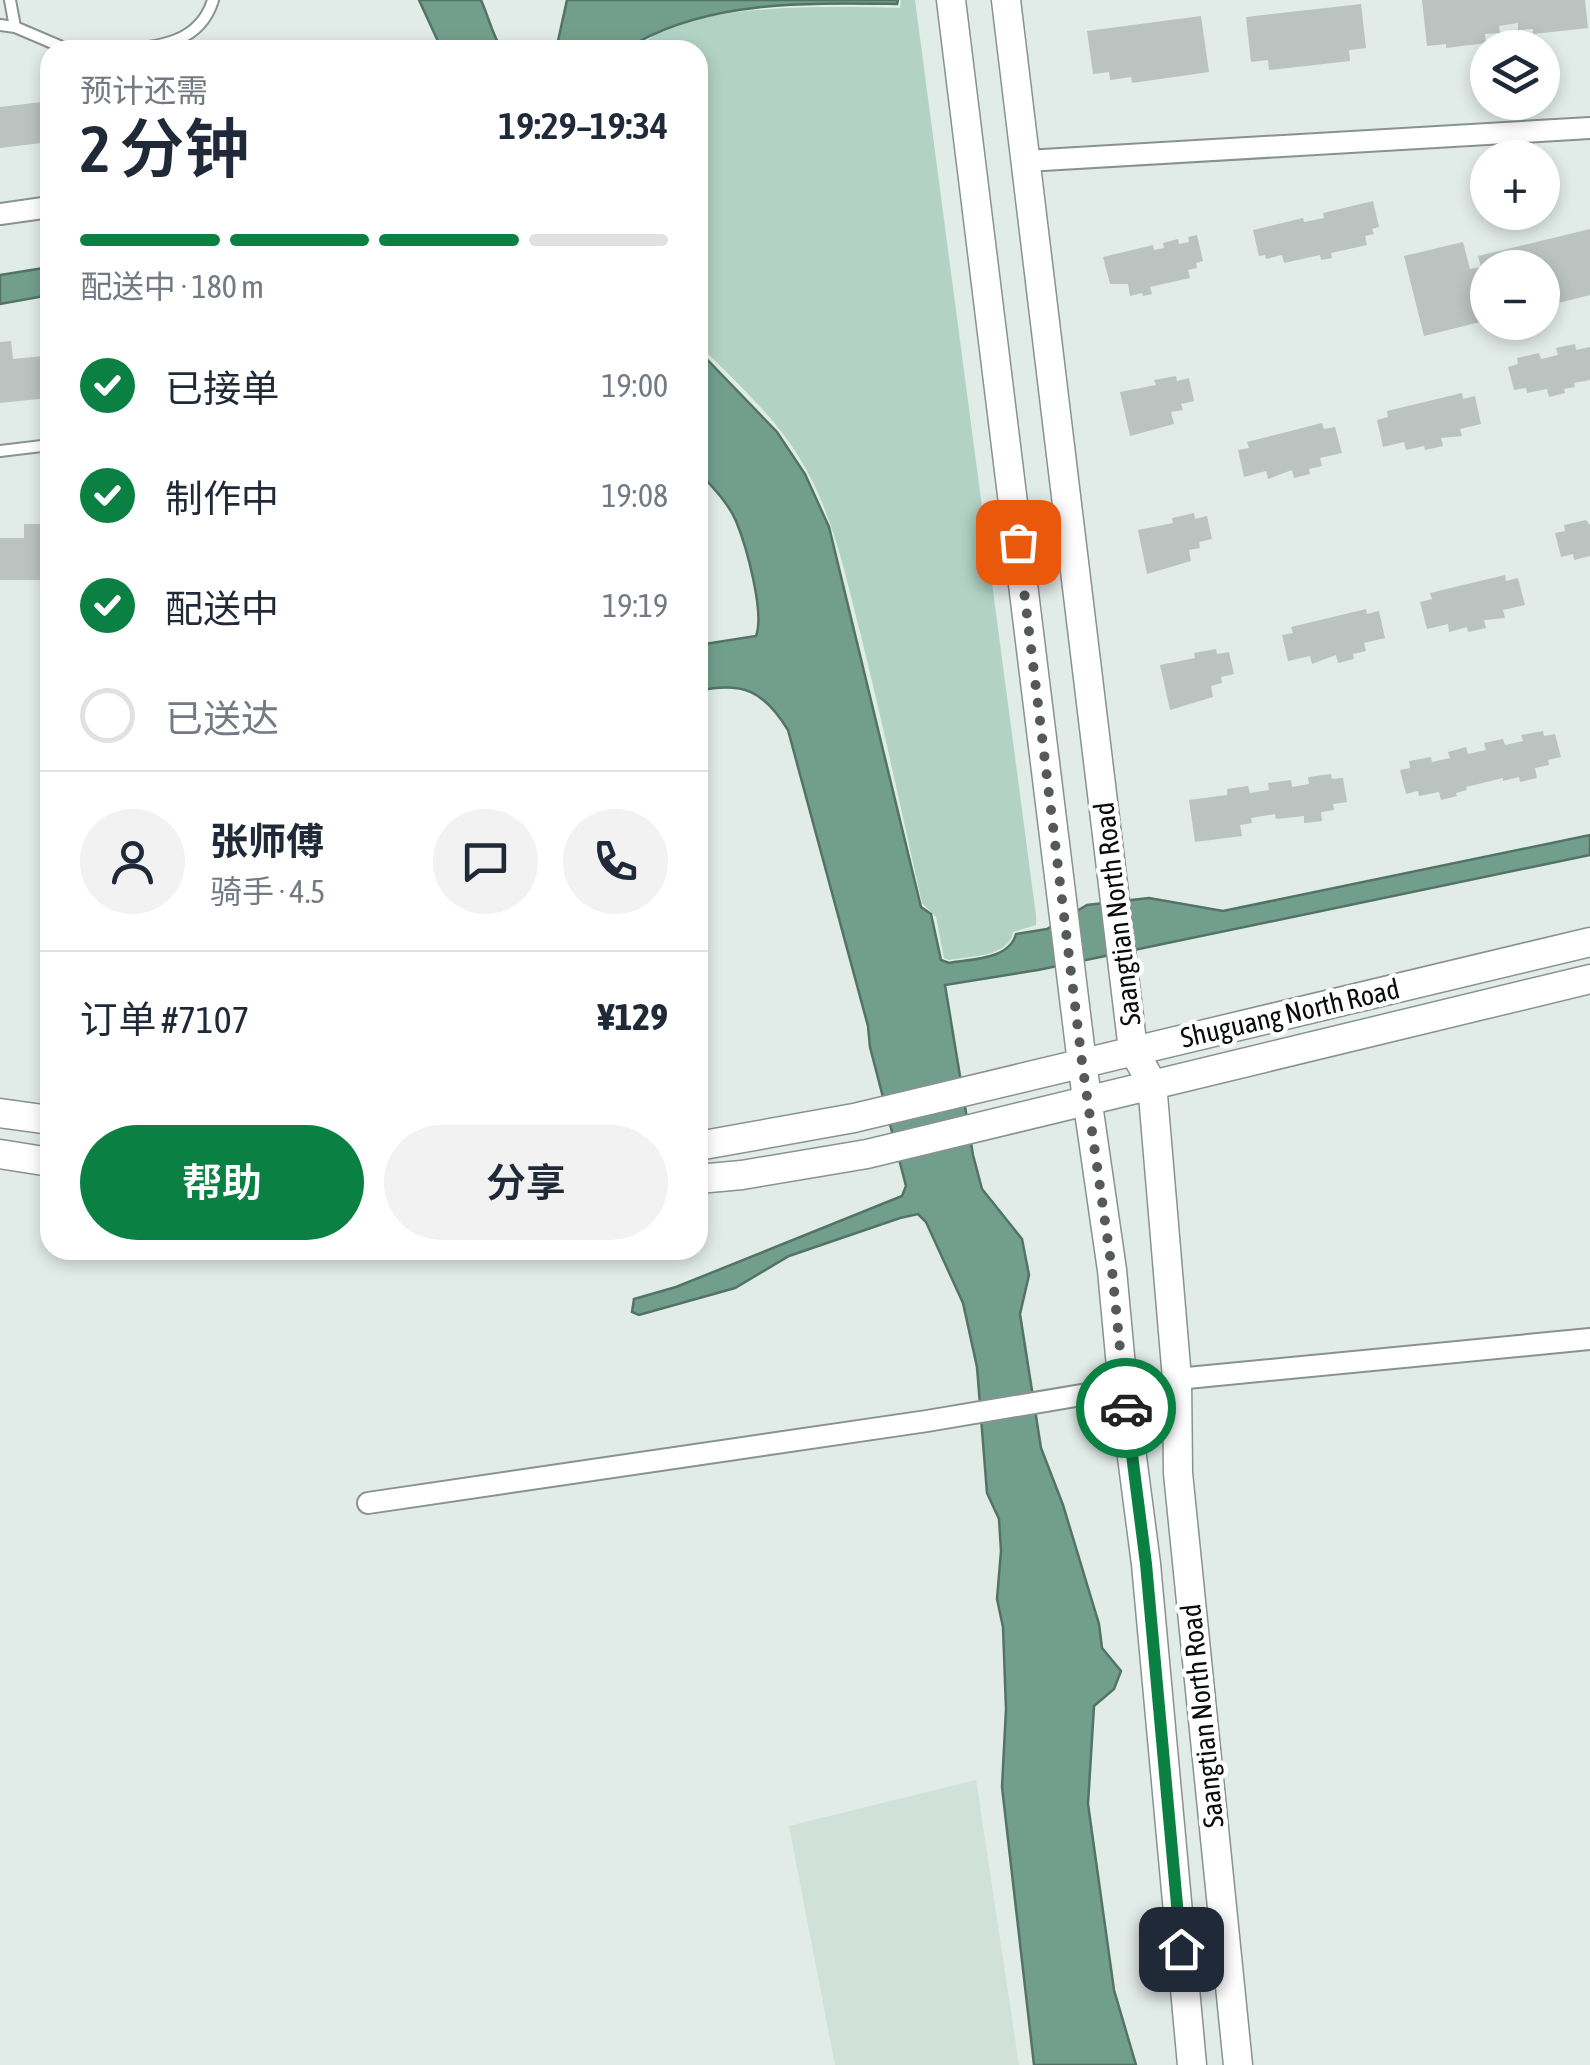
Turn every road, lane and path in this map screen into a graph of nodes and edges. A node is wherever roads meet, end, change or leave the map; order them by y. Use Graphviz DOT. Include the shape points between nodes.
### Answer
graph roads {
  1 [pos="10,0"];
  2 [pos="213,0"];
  3 [pos="951,0"];
  4 [pos="1006,0"];
  5 [pos="0,25"];
  6 [pos="15,27"];
  7 [pos="46,40"];
  8 [pos="179,40"];
  9 [pos="1590,128"];
  10 [pos="1026,161"];
  11 [pos="40,208"];
  12 [pos="0,214"];
  13 [pos="40,446"];
  14 [pos="0,452"];
  15 [pos="1590,942"];
  16 [pos="1590,979"];
  17 [pos="1133,1050"];
  18 [pos="1082,1062"];
  19 [pos="1152,1083"];
  20 [pos="1088,1098"];
  21 [pos="0,1114"];
  22 [pos="40,1119"];
  23 [pos="708,1144"];
  24 [pos="0,1154"];
  25 [pos="40,1160"];
  26 [pos="708,1178"];
  27 [pos="1590,1339"];
  28 [pos="1177,1379"];
  29 [pos="1123,1388"];
  30 [pos="368,1503"];
  31 [pos="1192,2065"];
  32 [pos="1238,2065"];
  1 -- 6 [label="lane"];
  2 -- 8 [label="lane" via="203,21"];
  3 -- 18 [label="main road, Saangtian North Road"];
  4 -- 10 [label="main road, Saangtian North Road"];
  5 -- 6 [label="lane"];
  6 -- 7 [label="lane"];
  9 -- 10 [label="street"];
  10 -- 17 [label="main road, Saangtian North Road"];
  11 -- 12 [label="street"];
  13 -- 14 [label="lane"];
  15 -- 17 [label="main road, Shuguang North Road"];
  16 -- 19 [label="main road, Shuguang North Road"];
  17 -- 18 [label="main road, Shuguang North Road"];
  17 -- 19 [label="main road, Saangtian North Road"];
  18 -- 20 [label="main road, Saangtian North Road"];
  18 -- 23 [label="main road, Shuguang North Road" via="854,1118"];
  19 -- 20 [label="main road, Shuguang North Road"];
  19 -- 28 [label="main road, Saangtian North Road"];
  20 -- 26 [label="main road, Shuguang North Road" via="867,1154"];
  20 -- 29 [label="main road, Saangtian North Road"];
  21 -- 22 [label="main road"];
  24 -- 25 [label="main road"];
  27 -- 28 [label="street"];
  28 -- 32 [label="main road, Saangtian North Road" via="1178,1473"];
  29 -- 30 [label="street"];
  29 -- 31 [label="main road, Saangtian North Road" via="1146,1564"];
}
